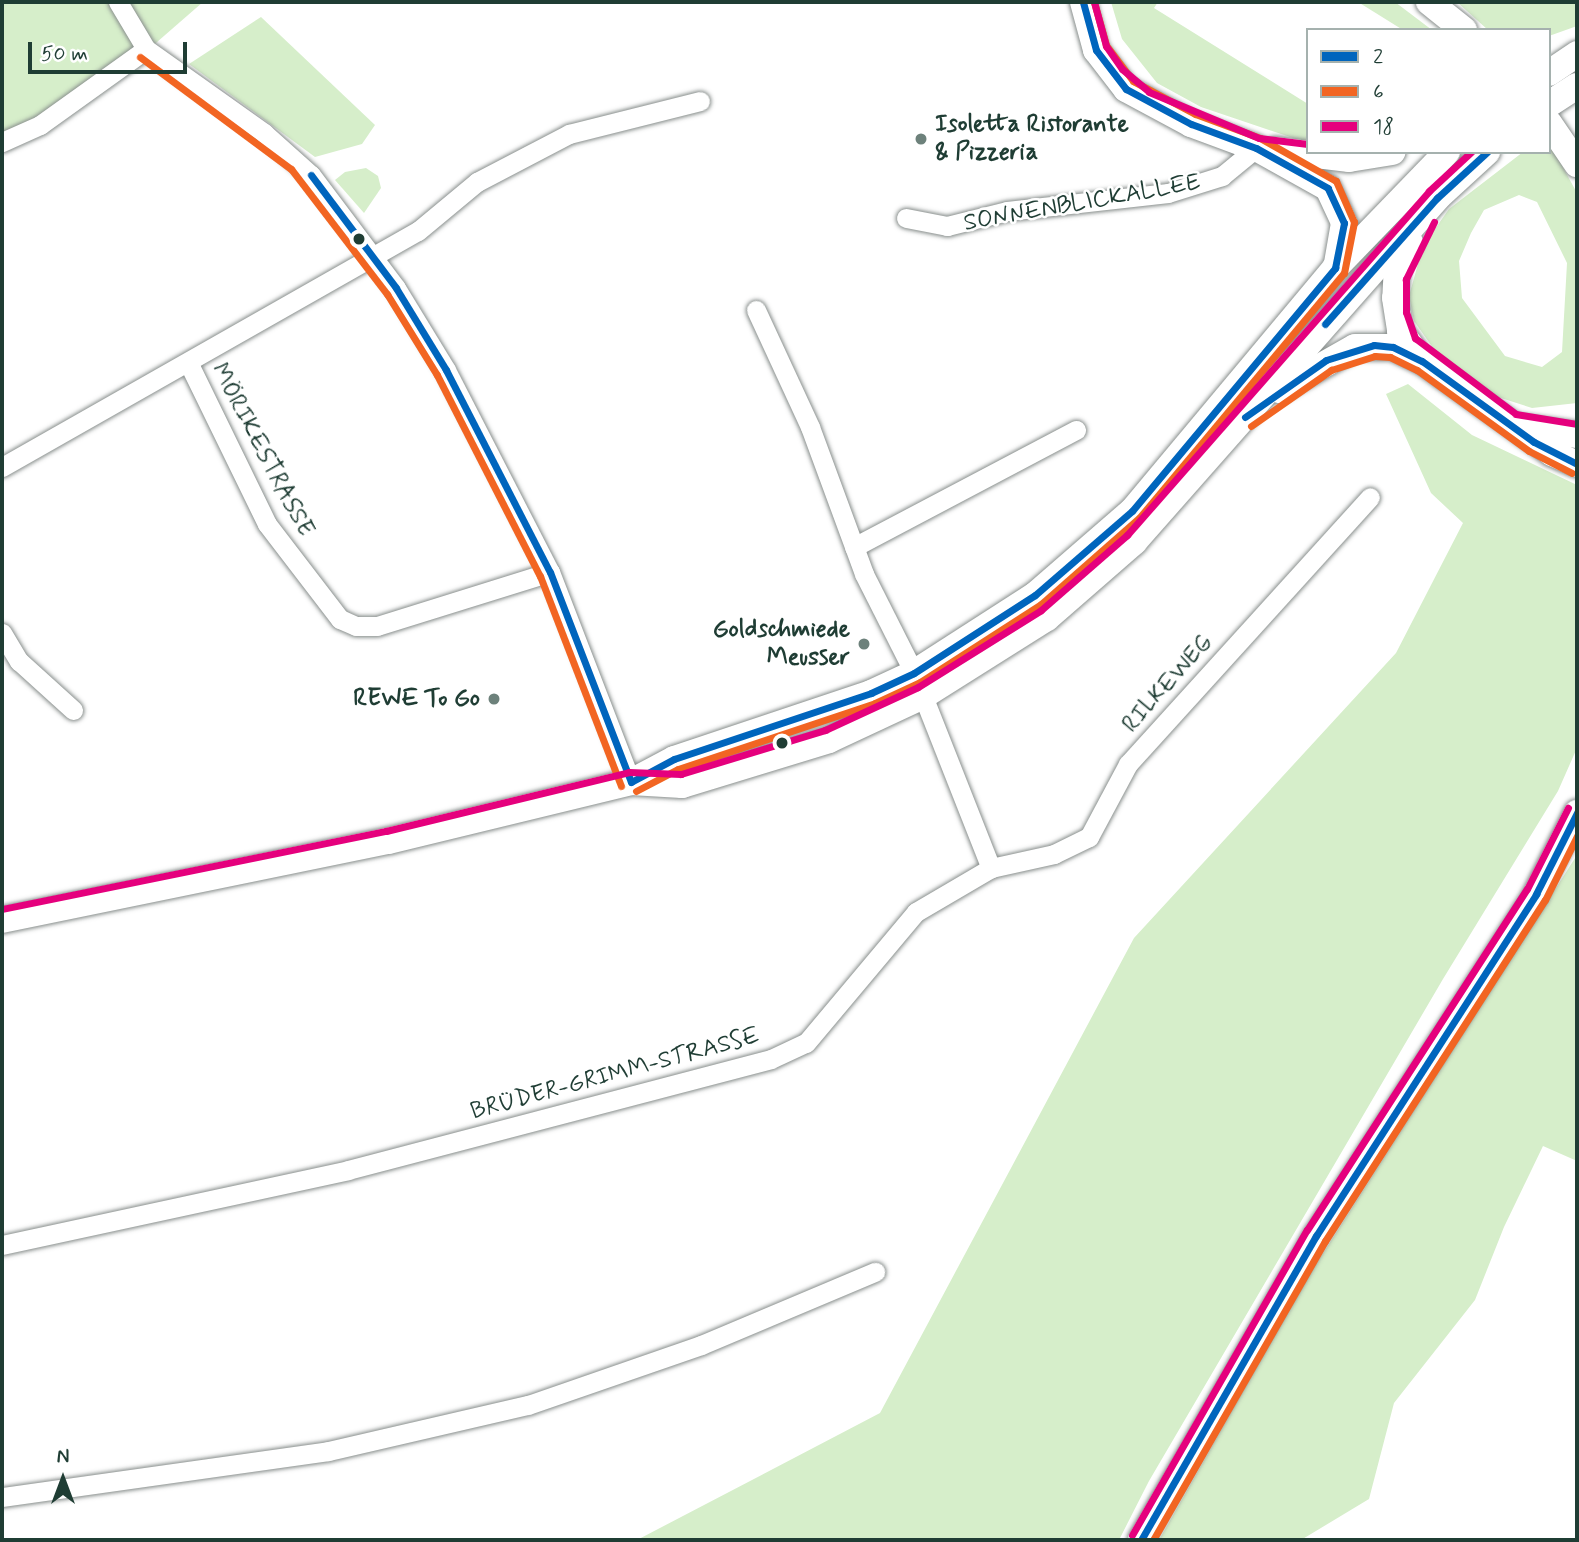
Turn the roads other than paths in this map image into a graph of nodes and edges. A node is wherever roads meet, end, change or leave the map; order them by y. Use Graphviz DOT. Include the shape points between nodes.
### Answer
graph roads {
  1 [pos="118,2"];
  2 [pos="1083,2"];
  3 [pos="1429,2"];
  4 [pos="1462,28"];
  5 [pos="145,49"];
  6 [pos="1577,54"];
  7 [pos="1551,65"];
  8 [pos="1551,72"];
  9 [pos="1577,86"];
  10 [pos="700,100"];
  11 [pos="1551,103"];
  12 [pos="1551,126"];
  13 [pos="2,142"];
  14 [pos="1256,148"];
  15 [pos="1306,154"];
  16 [pos="1307,154"];
  17 [pos="1380,154"];
  18 [pos="1445,154"];
  19 [pos="1486,154"];
  20 [pos="1577,164"];
  21 [pos="1437,198"];
  22 [pos="906,218"];
  23 [pos="373,256"];
  24 [pos="1335,268"];
  25 [pos="757,310"];
  26 [pos="1422,361"];
  27 [pos="188,362"];
  28 [pos="1252,408"];
  29 [pos="1512,424"];
  30 [pos="1076,430"];
  31 [pos="1576,435"];
  32 [pos="1577,464"];
  33 [pos="2,467"];
  34 [pos="1370,498"];
  35 [pos="854,547"];
  36 [pos="550,572"];
  37 [pos="2,633"];
  38 [pos="918,684"];
  39 [pos="73,710"];
  40 [pos="631,782"];
  41 [pos="1577,813"];
  42 [pos="991,867"];
  43 [pos="2,920"];
  44 [pos="2,1245"];
  45 [pos="875,1272"];
  46 [pos="2,1497"];
  47 [pos="1141,1540"];
  1 -- 5 [label="street"];
  2 -- 14 [label="main road" via="1096,50 1126,89 1191,124"];
  3 -- 4 [label="main road"];
  5 -- 13 [label="street" via="40,125"];
  5 -- 23 [label="street" via="284,148 312,175"];
  6 -- 7 [label="main road"];
  6 -- 8 [label="main road"];
  9 -- 11 [label="main road"];
  10 -- 23 [label="street" via="569,135 477,182 418,231"];
  12 -- 20 [label="main road"];
  14 -- 15 [label="main road"];
  14 -- 22 [label="street, SONNENBLICKALLEE" via="1222,176 1168,193 1007,211 947,226"];
  14 -- 24 [label="main road" via="1313,177 1333,195 1344,223"];
  16 -- 17 [label="main road" via="1349,159"];
  18 -- 24 [label="main road"];
  19 -- 21 [label="main road"];
  21 -- 26 [label="main road" via="1402,256 1395,277 1400,331"];
  21 -- 28 [label="main road"];
  23 -- 27 [label="street"];
  23 -- 36 [label="street" via="446,370"];
  24 -- 38 [label="main road" via="1132,511 1035,595"];
  25 -- 35 [label="street" via="810,427"];
  26 -- 28 [label="main road" via="1393,348 1355,347 1325,360"];
  26 -- 29 [label="main road"];
  27 -- 33 [label="street"];
  27 -- 36 [label="street, MÖRIKESTRASSE" via="267,524 340,619 356,626 377,626"];
  28 -- 38 [label="main road" via="1134,542 1056,610 998,652"];
  29 -- 31 [label="main road"];
  29 -- 32 [label="main road" via="1552,453"];
  30 -- 35 [label="street"];
  34 -- 42 [label="street, RILKEWEG" via="1128,764 1089,837 1054,855"];
  35 -- 38 [label="street"];
  36 -- 40 [label="street"];
  37 -- 39 [label="street" via="19,661"];
  38 -- 40 [label="main road" via="829,740 682,785"];
  38 -- 42 [label="street"];
  40 -- 43 [label="main road" via="388,841"];
  41 -- 47 [label="main road" via="1536,894 1316,1236"];
  42 -- 44 [label="street, BRÜDER-GRIMM-STRASSE" via="916,912 831,1018 790,1052 348,1170"];
  45 -- 46 [label="street" via="701,1346 528,1405 328,1451"];
}
